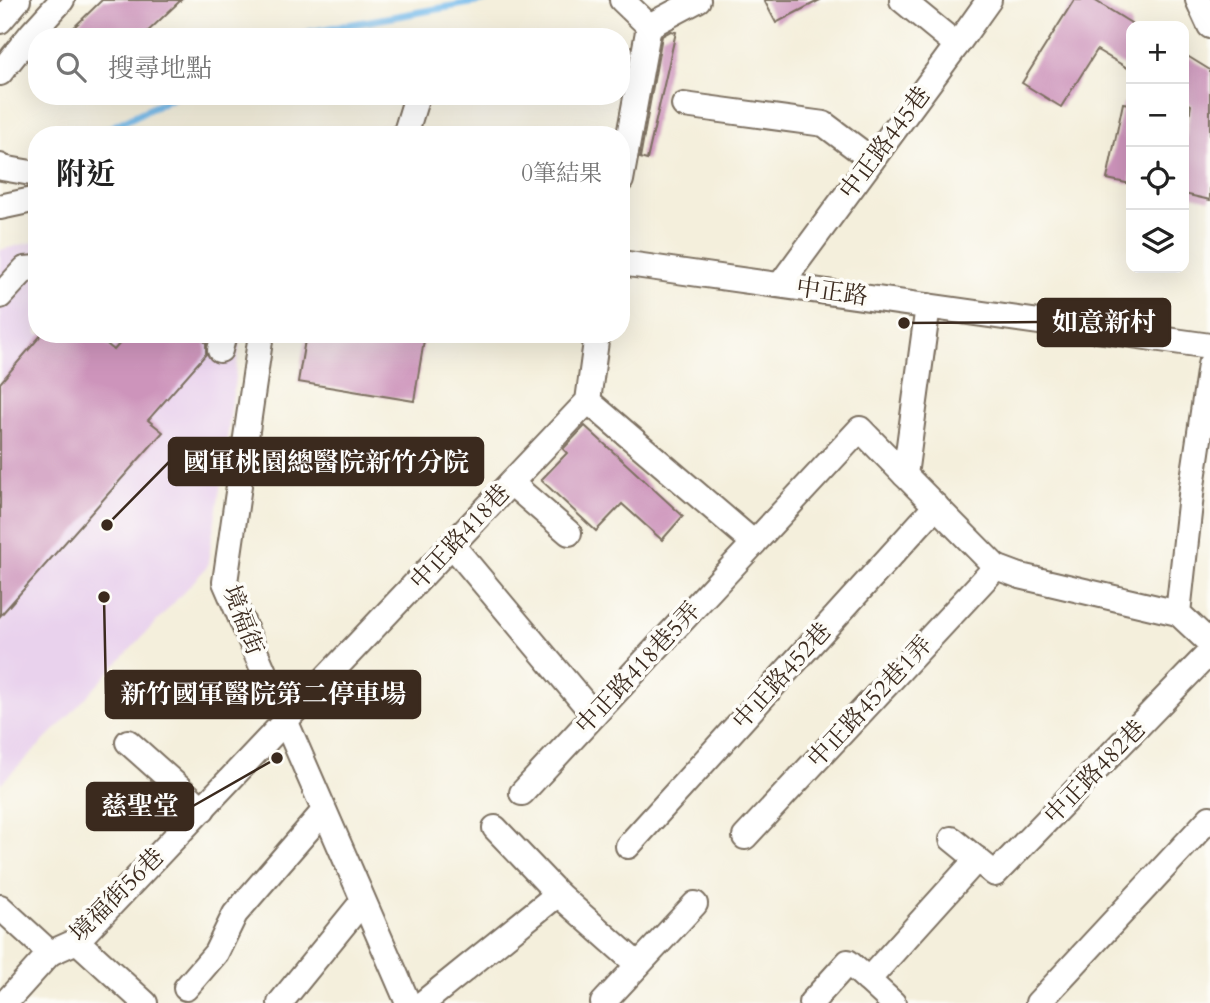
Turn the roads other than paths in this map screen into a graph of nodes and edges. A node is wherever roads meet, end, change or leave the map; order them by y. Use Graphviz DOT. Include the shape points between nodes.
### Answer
graph roads {
  1 [pos="18,0"];
  2 [pos="62,0"];
  3 [pos="622,0"];
  4 [pos="698,0"];
  5 [pos="902,0"];
  6 [pos="989,0"];
  7 [pos="1198,0"];
  8 [pos="0,21"];
  9 [pos="649,26"];
  10 [pos="1210,26"];
  11 [pos="37,28"];
  12 [pos="28,38"];
  13 [pos="957,45"];
  14 [pos="0,73"];
  15 [pos="414,105"];
  16 [pos="684,105"];
  17 [pos="408,126"];
  18 [pos="630,130"];
  19 [pos="872,160"];
  20 [pos="0,166"];
  21 [pos="28,172"];
  22 [pos="28,201"];
  23 [pos="0,207"];
  24 [pos="630,263"];
  25 [pos="28,269"];
  26 [pos="780,285"];
  27 [pos="0,296"];
  28 [pos="928,306"];
  29 [pos="260,343"];
  30 [pos="596,343"];
  31 [pos="1210,346"];
  32 [pos="1210,365"];
  33 [pos="588,401"];
  34 [pos="905,475"];
  35 [pos="511,483"];
  36 [pos="936,506"];
  37 [pos="569,533"];
  38 [pos="754,543"];
  39 [pos="452,545"];
  40 [pos="996,568"];
  41 [pos="1178,613"];
  42 [pos="1210,643"];
  43 [pos="1210,652"];
  44 [pos="594,715"];
  45 [pos="286,722"];
  46 [pos="128,743"];
  47 [pos="522,793"];
  48 [pos="203,809"];
  49 [pos="324,811"];
  50 [pos="1210,818"];
  51 [pos="495,828"];
  52 [pos="745,837"];
  53 [pos="952,839"];
  54 [pos="628,846"];
  55 [pos="976,859"];
  56 [pos="558,894"];
  57 [pos="363,901"];
  58 [pos="695,904"];
  59 [pos="0,907"];
  60 [pos="77,941"];
  61 [pos="50,953"];
  62 [pos="638,965"];
  63 [pos="868,980"];
  64 [pos="186,988"];
  65 [pos="5,1003"];
  66 [pos="145,1003"];
  67 [pos="280,1003"];
  68 [pos="408,1003"];
  69 [pos="423,1003"];
  70 [pos="603,1003"];
  71 [pos="811,1003"];
  72 [pos="893,1003"];
  73 [pos="1038,1003"];
  1 -- 8 [label="street"];
  2 -- 11 [label="street"];
  3 -- 9 [label="street"];
  4 -- 9 [label="street"];
  5 -- 13 [label="street"];
  6 -- 13 [label="street, 中正路445巷"];
  7 -- 10 [label="street"];
  9 -- 18 [label="street"];
  12 -- 14 [label="street"];
  13 -- 19 [label="street, 中正路445巷"];
  15 -- 17 [label="street"];
  16 -- 19 [label="street" via="824,124"];
  19 -- 26 [label="street, 中正路445巷"];
  20 -- 21 [label="street"];
  22 -- 23 [label="street"];
  24 -- 26 [label="street, 中正路"];
  25 -- 27 [label="street"];
  26 -- 28 [label="street, 中正路"];
  28 -- 31 [label="street, 中正路"];
  28 -- 34 [label="street"];
  29 -- 45 [label="street, 境福街" via="225,582"];
  30 -- 33 [label="street"];
  32 -- 41 [label="street"];
  33 -- 35 [label="street, 中正路418巷"];
  33 -- 38 [label="street"];
  34 -- 36 [label="street"];
  34 -- 38 [label="street, 中正路418巷5弄" via="860,429"];
  35 -- 37 [label="street"];
  35 -- 39 [label="street, 中正路418巷"];
  36 -- 40 [label="street"];
  36 -- 54 [label="street, 中正路452巷"];
  38 -- 44 [label="street, 中正路418巷5弄"];
  39 -- 44 [label="street"];
  39 -- 45 [label="street, 中正路418巷"];
  40 -- 41 [label="street"];
  40 -- 52 [label="street, 中正路452巷1弄"];
  41 -- 42 [label="street"];
  43 -- 55 [label="street, 中正路482巷" via="995,874"];
  44 -- 47 [label="street, 中正路418巷5弄"];
  45 -- 48 [label="street, 境福街56巷"];
  45 -- 49 [label="street, 境福街"];
  46 -- 48 [label="street"];
  48 -- 60 [label="street, 境福街56巷"];
  49 -- 57 [label="street, 境福街"];
  49 -- 64 [label="street" via="235,914 216,953"];
  50 -- 73 [label="street"];
  51 -- 56 [label="street"];
  53 -- 55 [label="street, 中正路482巷"];
  55 -- 63 [label="street"];
  56 -- 62 [label="street"];
  56 -- 69 [label="street"];
  57 -- 67 [label="street"];
  57 -- 68 [label="street, 境福街"];
  58 -- 62 [label="street"];
  59 -- 61 [label="street, 境福街56巷"];
  60 -- 61 [label="street, 境福街56巷"];
  60 -- 66 [label="street"];
  61 -- 65 [label="street"];
  62 -- 70 [label="street"];
  63 -- 71 [label="street" via="848,962"];
  63 -- 72 [label="street"];
}
